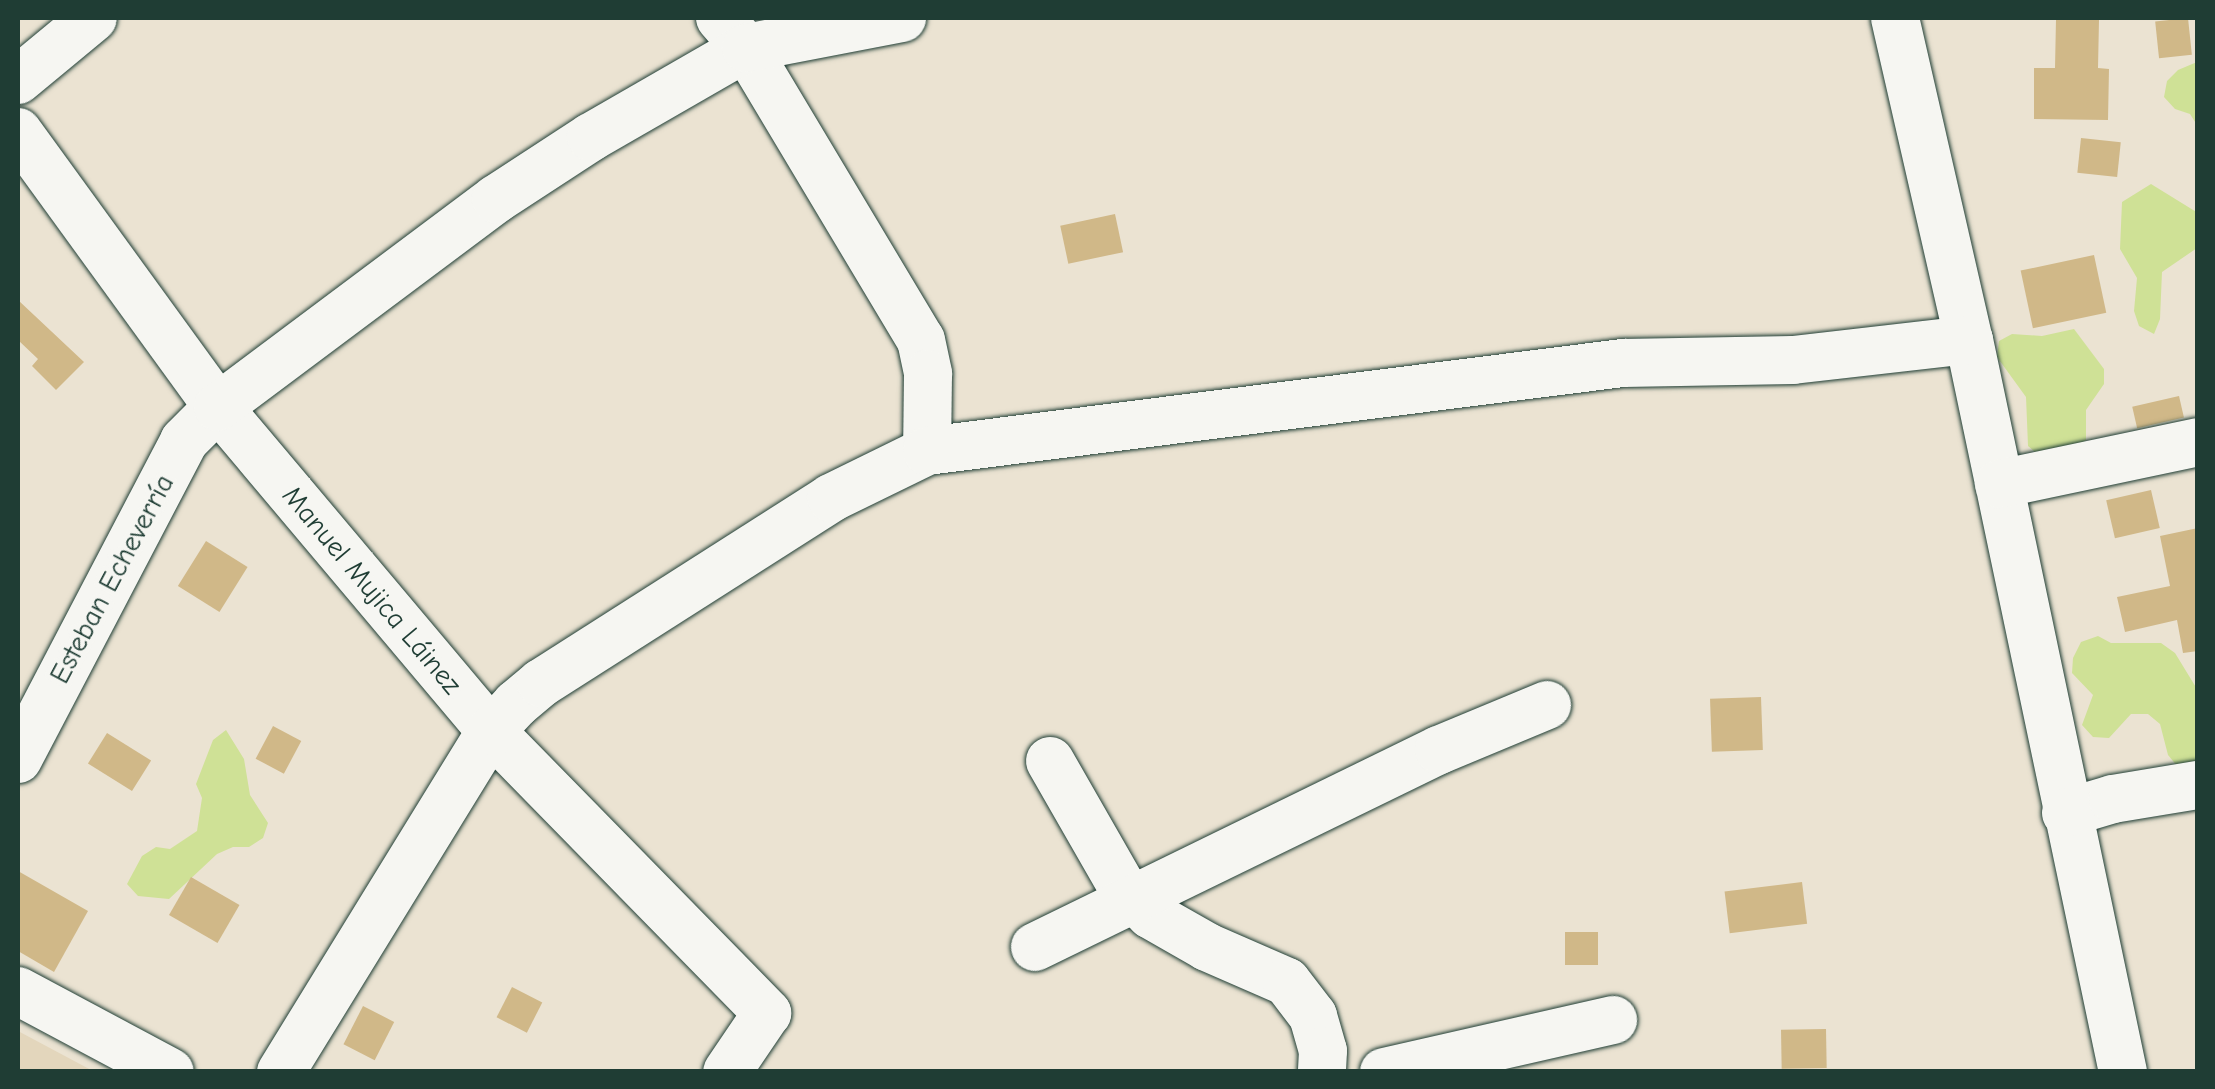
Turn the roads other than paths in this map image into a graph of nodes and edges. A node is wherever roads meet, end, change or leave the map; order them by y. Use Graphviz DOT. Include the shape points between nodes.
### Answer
graph roads {
  1 [pos="94,18"];
  2 [pos="902,18"];
  3 [pos="1895,18"];
  4 [pos="733,33"];
  5 [pos="18,80"];
  6 [pos="18,132"];
  7 [pos="1969,340"];
  8 [pos="218,407"];
  9 [pos="2198,442"];
  10 [pos="926,451"];
  11 [pos="1999,484"];
  12 [pos="1547,705"];
  13 [pos="491,731"];
  14 [pos="18,759"];
  15 [pos="1050,761"];
  16 [pos="2198,785"];
  17 [pos="2066,813"];
  18 [pos="1135,898"];
  19 [pos="1035,948"];
  20 [pos="18,992"];
  21 [pos="1613,1020"];
  22 [pos="170,1072"];
  23 [pos="281,1072"];
  24 [pos="727,1072"];
  25 [pos="1322,1072"];
  26 [pos="1384,1072"];
  27 [pos="2123,1072"];
  1 -- 5 [label="street"];
  2 -- 4 [label="street, Esteban Echeverría"];
  3 -- 7 [label="street"];
  4 -- 8 [label="street, Esteban Echeverría"];
  4 -- 10 [label="street" via="922,340"];
  6 -- 8 [label="street, Manuel Mujica Láinez"];
  7 -- 10 [label="street" via="1793,360 1623,363"];
  7 -- 11 [label="street"];
  8 -- 13 [label="street, Manuel Mujica Láinez"];
  8 -- 14 [label="street, Esteban Echeverría" via="184,440"];
  9 -- 11 [label="street"];
  10 -- 13 [label="street" via="831,498 541,683"];
  11 -- 17 [label="street"];
  12 -- 18 [label="street" via="1439,750"];
  13 -- 23 [label="street"];
  13 -- 24 [label="street, Manuel Mujica Láinez" via="767,1013"];
  15 -- 18 [label="street" via="1121,885"];
  16 -- 17 [label="street"];
  17 -- 27 [label="street"];
  18 -- 19 [label="street"];
  18 -- 25 [label="street" via="1151,915 1208,947 1287,982 1314,1016"];
  20 -- 22 [label="street"];
  21 -- 26 [label="street"];
}
